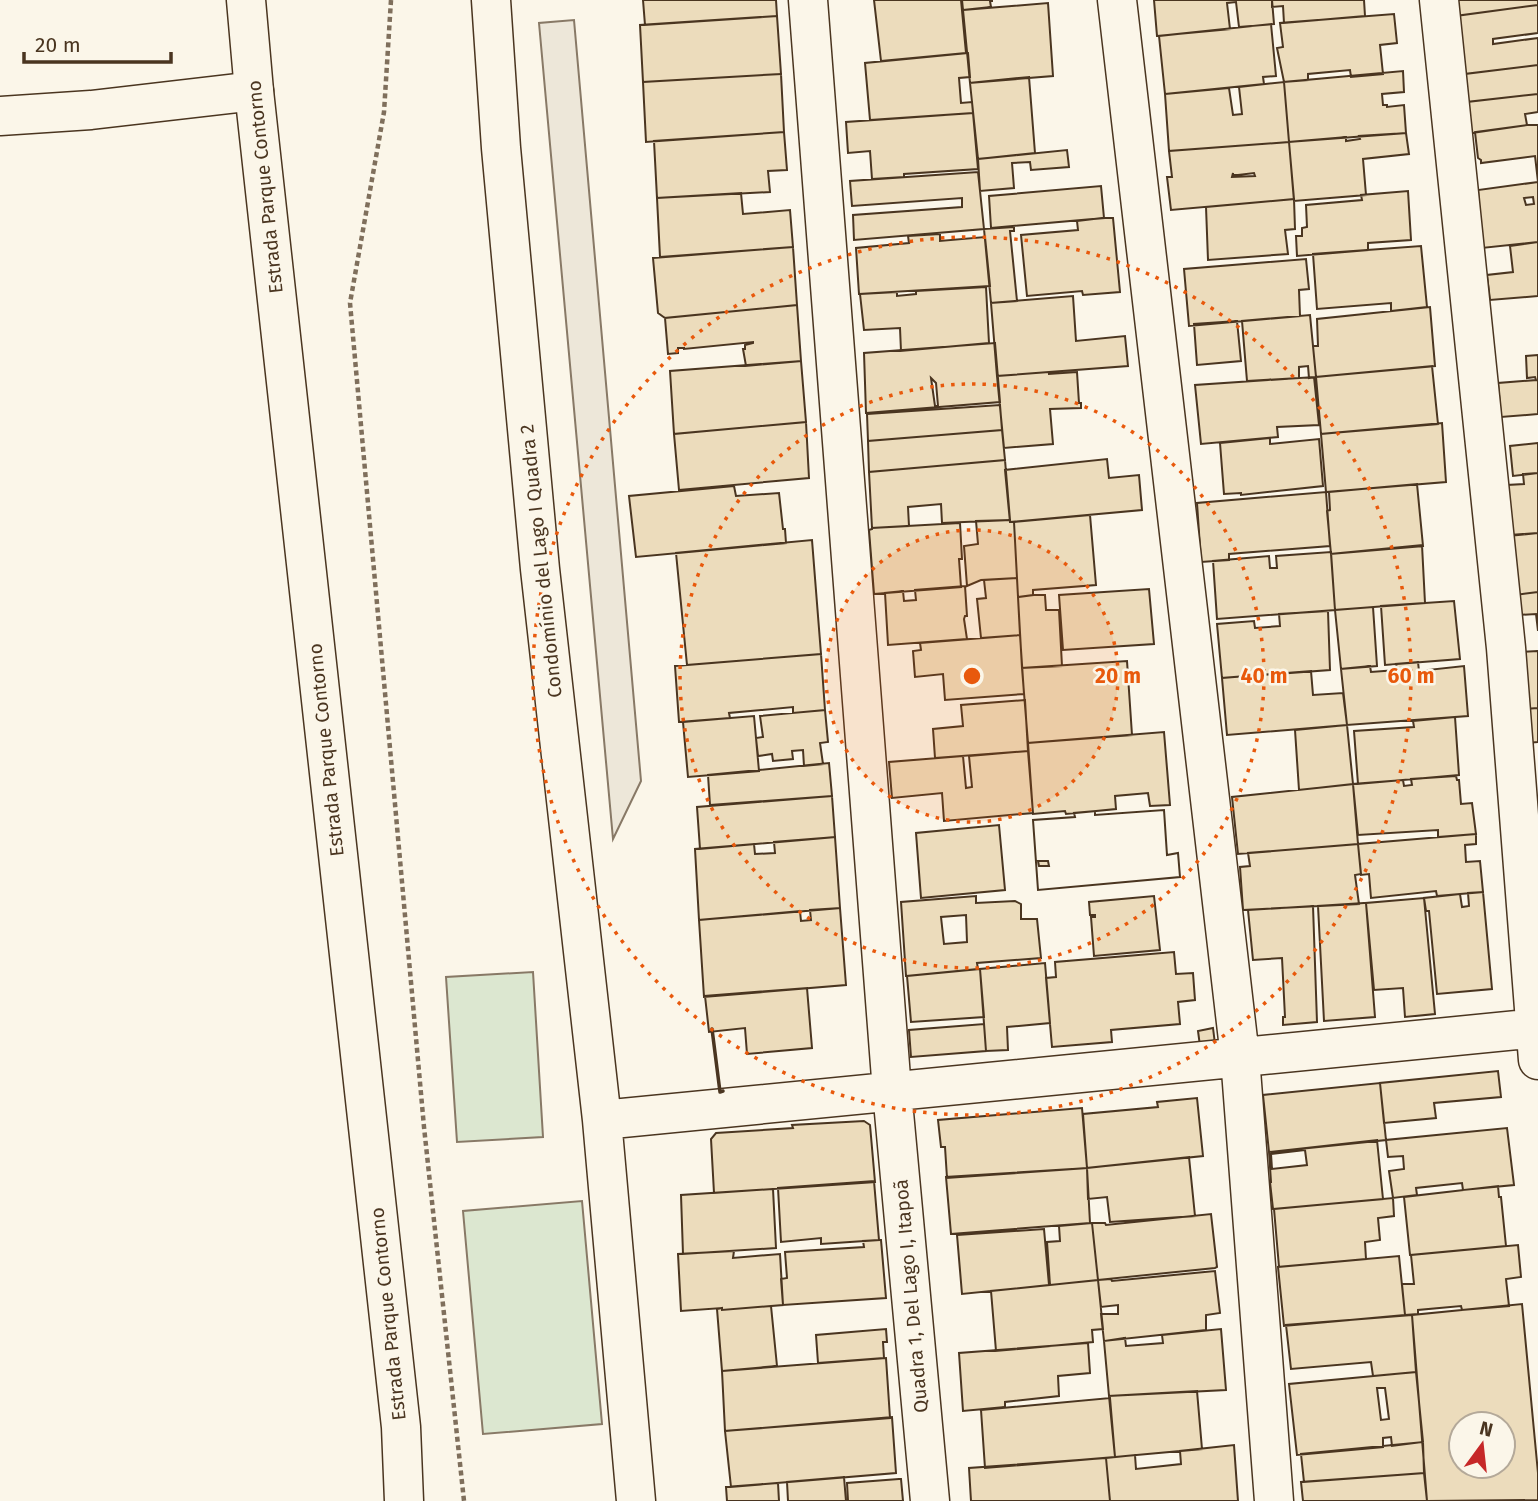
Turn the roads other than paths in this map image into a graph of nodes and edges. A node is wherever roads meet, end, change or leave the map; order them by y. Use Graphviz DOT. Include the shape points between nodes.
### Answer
graph roads {
  1 [pos="246,0"];
  2 [pos="491,0"];
  3 [pos="808,0"];
  4 [pos="1117,0"];
  5 [pos="1439,0"];
  6 [pos="254,91"];
  7 [pos="0,116"];
  8 [pos="1537,1039"];
  9 [pos="1240,1057"];
  10 [pos="892,1091"];
  11 [pos="602,1120"];
  12 [pos="404,1501"];
  13 [pos="636,1501"];
  14 [pos="930,1501"];
  15 [pos="1274,1501"];
  1 -- 6 [label="street, Estrada Parque Contorno"];
  2 -- 11 [label="street, Condomínio del Lago I Quadra 2" via="539,556"];
  3 -- 10 [label="street, Quadra 1, Del Lago I, Itapoã"];
  4 -- 9 [label="street"];
  5 -- 8 [label="street" via="1506,648"];
  6 -- 7 [label="street"];
  6 -- 12 [label="street, Estrada Parque Contorno" via="401,1427"];
  8 -- 9 [label="street"];
  9 -- 10 [label="street"];
  9 -- 15 [label="street"];
  10 -- 11 [label="street"];
  10 -- 14 [label="street, Quadra 1, Del Lago I, Itapoã"];
  11 -- 13 [label="street, Condomínio del Lago I Quadra 2"];
}
